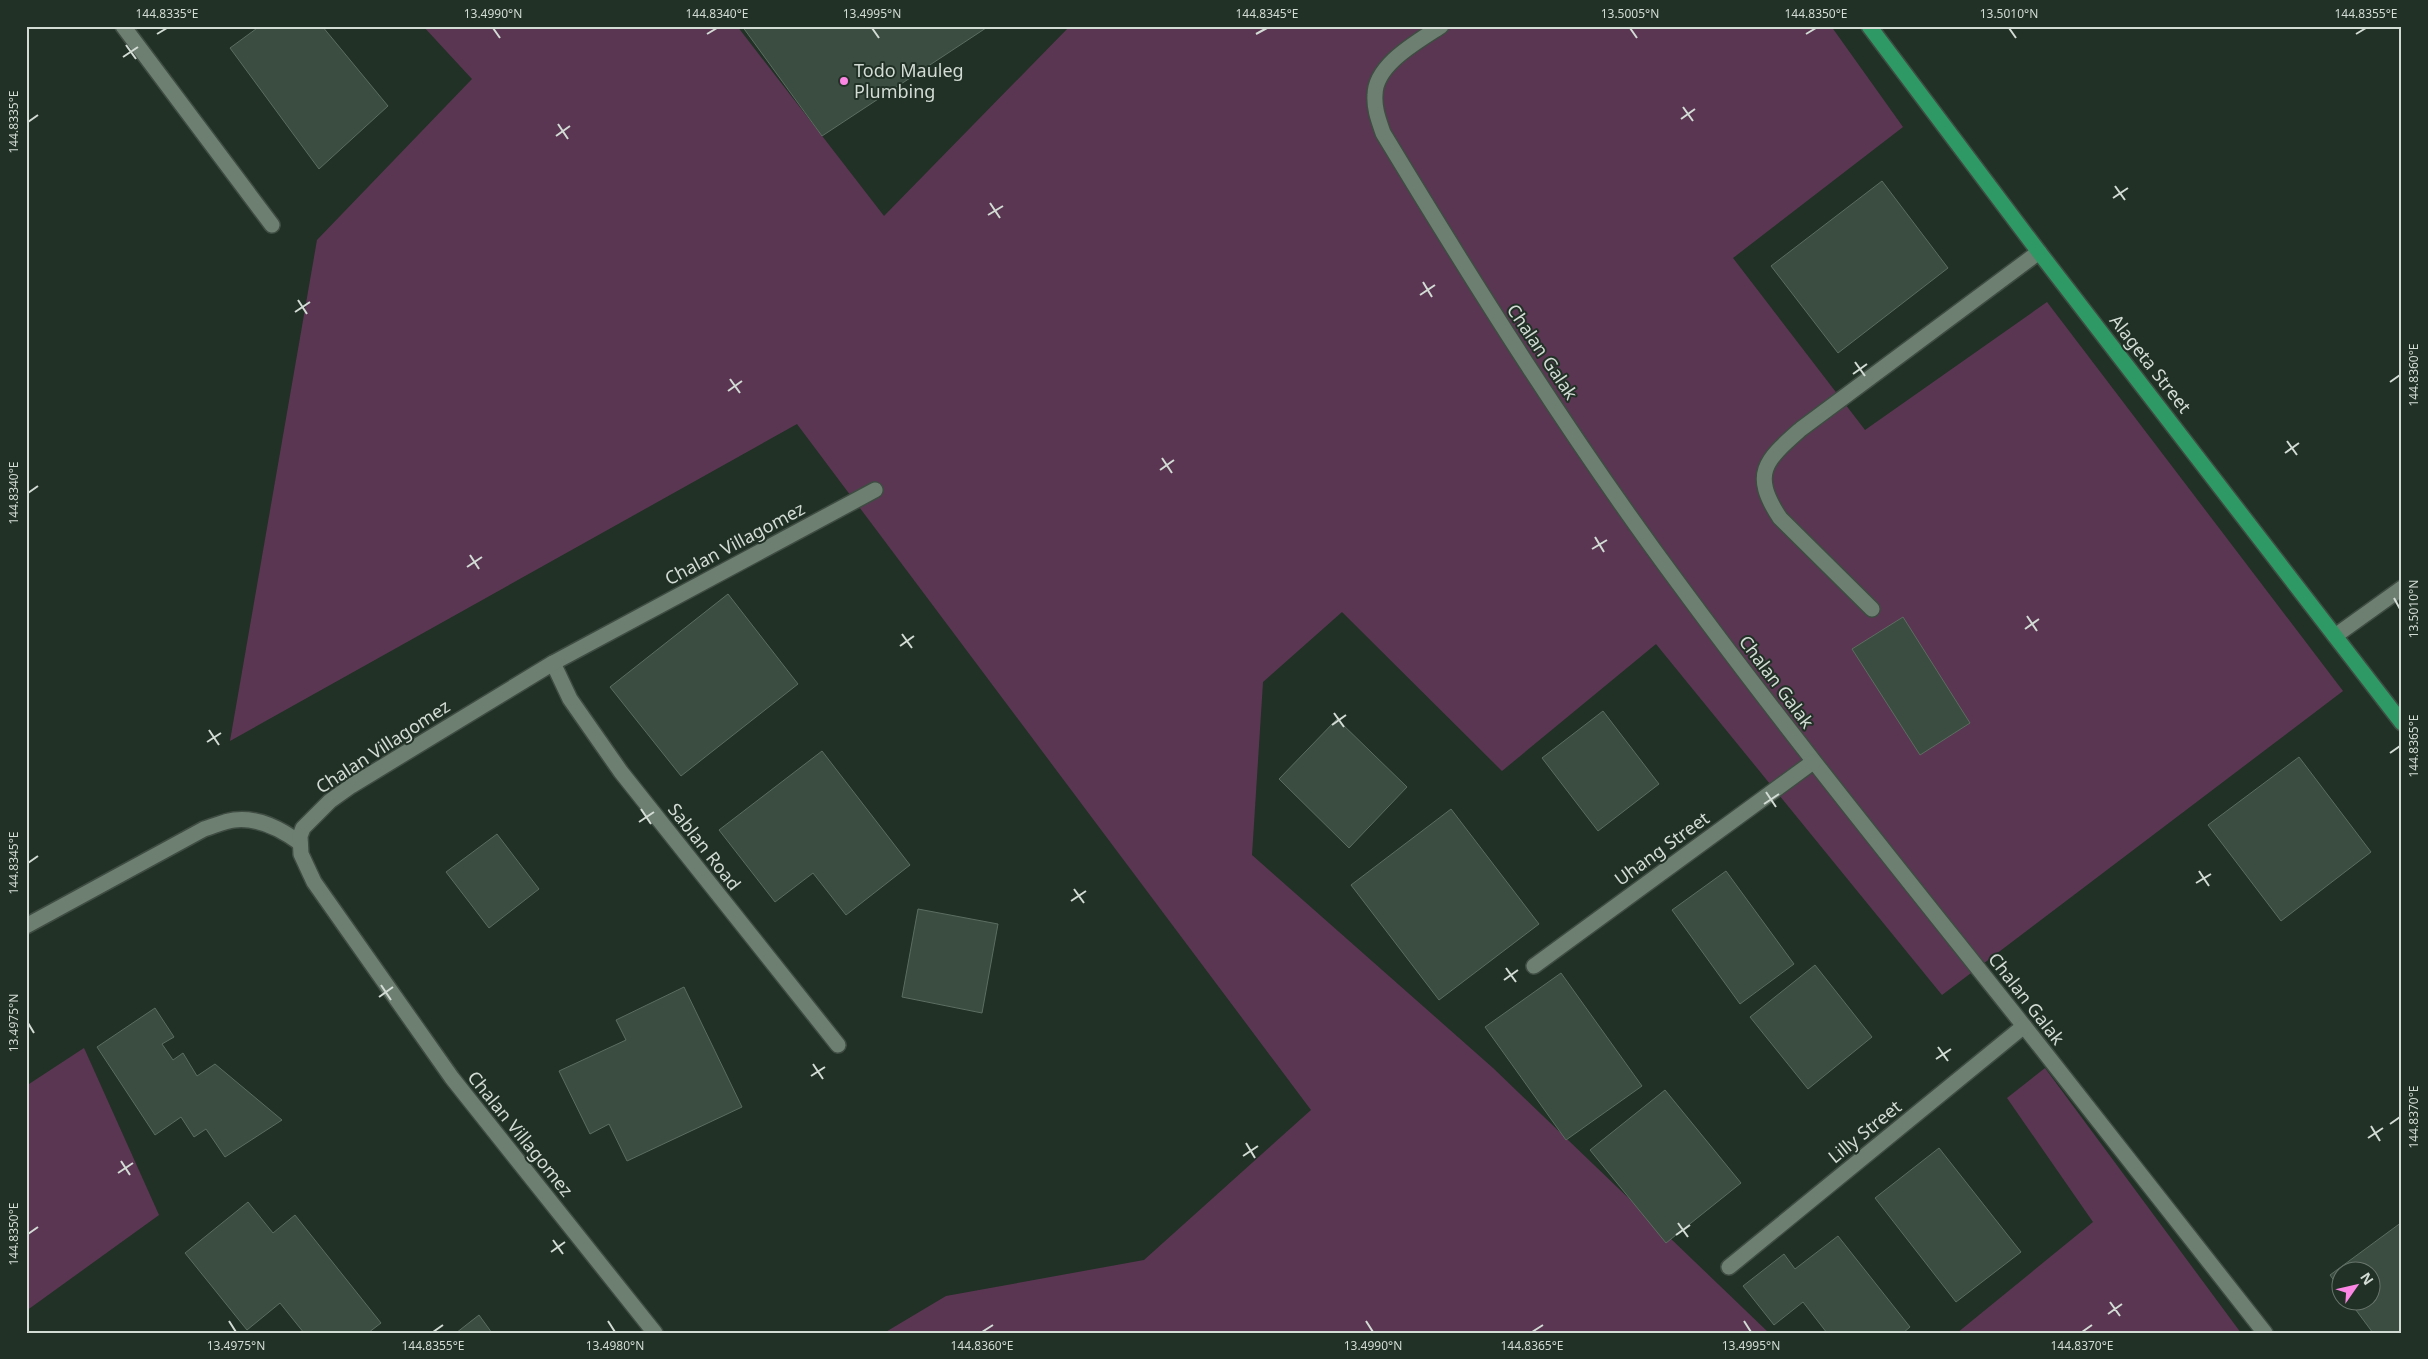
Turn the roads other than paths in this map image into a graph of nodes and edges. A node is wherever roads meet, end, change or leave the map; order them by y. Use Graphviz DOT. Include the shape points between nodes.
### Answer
graph roads {
  1 [pos="123,26"];
  2 [pos="1441,26"];
  3 [pos="1869,26"];
  4 [pos="272,225"];
  5 [pos="2039,252"];
  6 [pos="876,490"];
  7 [pos="2402,588"];
  8 [pos="1872,609"];
  9 [pos="2335,636"];
  10 [pos="553,663"];
  11 [pos="2402,723"];
  12 [pos="1813,762"];
  13 [pos="300,844"];
  14 [pos="26,926"];
  15 [pos="1534,966"];
  16 [pos="2024,1026"];
  17 [pos="838,1045"];
  18 [pos="1728,1267"];
  19 [pos="655,1333"];
  20 [pos="2264,1333"];
  1 -- 4 [label="street"];
  2 -- 12 [label="street, Chalan Galak" via="1403,51 1380,77 1374,93 1384,133 1496,317 1611,489 1678,584"];
  3 -- 5 [label="main road, Alageta Street"];
  5 -- 8 [label="street" via="1801,429 1773,454 1767,465 1764,489 1780,518"];
  5 -- 9 [label="main road, Alageta Street"];
  6 -- 10 [label="street, Chalan Villagomez"];
  7 -- 9 [label="street"];
  9 -- 11 [label="main road, Alageta Street"];
  10 -- 13 [label="street, Chalan Villagomez" via="351,786 313,816 303,828"];
  10 -- 17 [label="street, Sablan Road" via="570,699 621,772"];
  12 -- 15 [label="street, Uhang Street"];
  12 -- 16 [label="street, Chalan Galak"];
  13 -- 14 [label="street" via="280,828 235,820 204,830"];
  13 -- 19 [label="street, Chalan Villagomez" via="301,854 314,882 452,1078"];
  16 -- 18 [label="street, Lilly Street"];
  16 -- 20 [label="street, Chalan Galak"];
}
